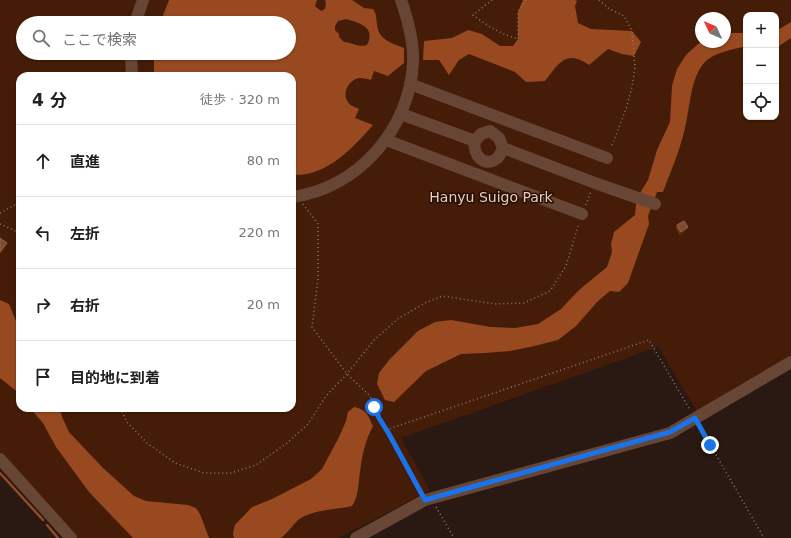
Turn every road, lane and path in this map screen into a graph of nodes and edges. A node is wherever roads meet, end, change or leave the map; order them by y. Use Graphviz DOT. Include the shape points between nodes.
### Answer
graph roads {
  1 [pos="143,0"];
  2 [pos="401,0"];
  3 [pos="492,0"];
  4 [pos="526,0"];
  5 [pos="599,0"];
  6 [pos="138,16"];
  7 [pos="131,60"];
  8 [pos="132,72"];
  9 [pos="410,84"];
  10 [pos="401,114"];
  11 [pos="386,140"];
  12 [pos="475,141"];
  13 [pos="503,148"];
  14 [pos="607,158"];
  15 [pos="595,183"];
  16 [pos="296,196"];
  17 [pos="296,197"];
  18 [pos="16,204"];
  19 [pos="654,204"];
  20 [pos="0,213"];
  21 [pos="582,214"];
  22 [pos="0,224"];
  23 [pos="16,231"];
  24 [pos="791,362"];
  25 [pos="346,374"];
  26 [pos="122,412"];
  27 [pos="695,418"];
  28 [pos="386,430"];
  29 [pos="0,459"];
  30 [pos="428,499"];
  31 [pos="71,538"];
  32 [pos="356,538"];
  33 [pos="454,538"];
  34 [pos="764,538"];
  1 -- 6 [label="street"];
  2 -- 9 [label="street" via="412,40"];
  3 -- 4 [label="path" via="473,15 504,35 518,39 518,12"];
  5 -- 14 [label="path" via="624,16 632,31 635,67 626,109"];
  7 -- 8 [label="street"];
  9 -- 10 [label="street"];
  9 -- 14 [label="street"];
  10 -- 11 [label="street"];
  10 -- 12 [label="street"];
  11 -- 16 [label="street" via="372,156 338,182"];
  11 -- 21 [label="street"];
  12 -- 13 [label="street" via="481,134 490,131 499,138"];
  12 -- 13 [label="street" via="475,152 484,161 495,160"];
  13 -- 15 [label="street"];
  15 -- 19 [label="street"];
  15 -- 21 [label="path"];
  17 -- 25 [label="path" via="318,224 318,279 312,327"];
  18 -- 20 [label="path"];
  21 -- 25 [label="path" via="566,266 550,291 524,303 496,304 442,296 424,303 399,318 374,340"];
  22 -- 23 [label="path"];
  24 -- 27 [label="street"];
  25 -- 26 [label="path" via="326,396 308,424 287,444 256,465 231,473 204,473 175,463 147,443 127,422"];
  25 -- 28 [label="path" via="370,396"];
  27 -- 28 [label="path" via="649,340"];
  27 -- 30 [label="street" via="670,432"];
  27 -- 34 [label="path"];
  28 -- 30 [label="path"];
  29 -- 31 [label="street"];
  30 -- 32 [label="street"];
  30 -- 33 [label="path"];
}
